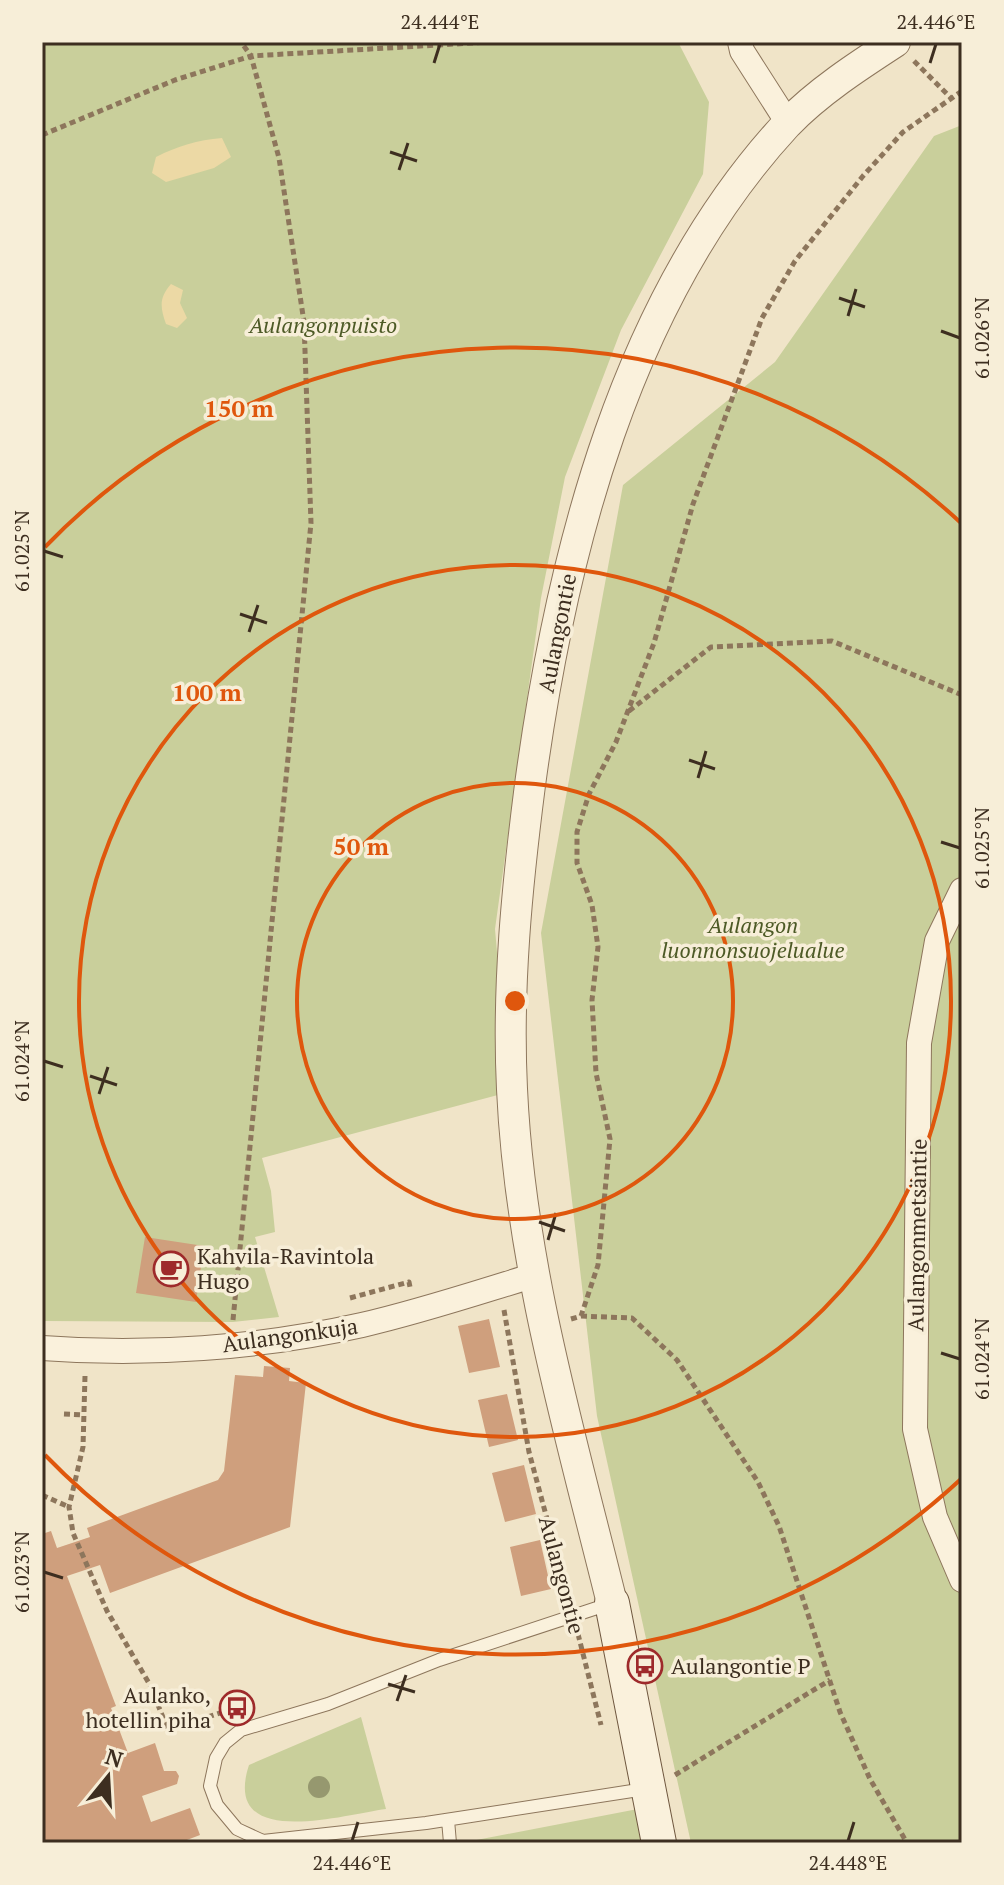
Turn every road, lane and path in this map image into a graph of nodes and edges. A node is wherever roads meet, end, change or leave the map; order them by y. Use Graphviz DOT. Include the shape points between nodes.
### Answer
graph roads {
  1 [pos="241,42"];
  2 [pos="489,42"];
  3 [pos="740,42"];
  4 [pos="902,48"];
  5 [pos="251,56"];
  6 [pos="962,91"];
  7 [pos="950,97"];
  8 [pos="788,123"];
  9 [pos="42,135"];
  10 [pos="962,695"];
  11 [pos="628,711"];
  12 [pos="962,890"];
  13 [pos="532,1276"];
  14 [pos="341,1300"];
  15 [pos="414,1311"];
  16 [pos="581,1316"];
  17 [pos="248,1320"];
  18 [pos="218,1322"];
  19 [pos="233,1322"];
  20 [pos="544,1329"];
  21 [pos="42,1348"];
  22 [pos="86,1352"];
  23 [pos="64,1414"];
  24 [pos="84,1415"];
  25 [pos="42,1495"];
  26 [pos="69,1507"];
  27 [pos="962,1580"];
  28 [pos="612,1603"];
  29 [pos="573,1614"];
  30 [pos="830,1680"];
  31 [pos="229,1710"];
  32 [pos="603,1733"];
  33 [pos="682,1770"];
  34 [pos="650,1788"];
  35 [pos="448,1820"];
  36 [pos="450,1843"];
  37 [pos="659,1843"];
  38 [pos="907,1843"];
  1 -- 5 [label="path"];
  2 -- 5 [label="path"];
  3 -- 8 [label="street"];
  4 -- 7 [label="path"];
  4 -- 8 [label="street, Aulangontie" via="852,69"];
  5 -- 9 [label="path" via="175,80"];
  5 -- 19 [label="path" via="279,158 304,322 311,523"];
  6 -- 7 [label="path"];
  7 -- 11 [label="path" via="903,132 863,176 795,261 762,318 693,504 654,643"];
  8 -- 13 [label="street, Aulangontie" via="673,285 606,439 563,593 530,784 512,977 512,1091"];
  10 -- 11 [label="path" via="832,641 711,647"];
  11 -- 16 [label="path" via="577,832 577,863 592,905 598,947 592,1000 596,1073 610,1139 598,1265"];
  12 -- 27 [label="street, Aulangonmetsäntie" via="937,941 919,1043 915,1429 935,1517"];
  13 -- 15 [label="street, Aulangonkuja"];
  13 -- 20 [label="street, Aulangontie"];
  14 -- 15 [label="path" via="409,1282"];
  15 -- 22 [label="street, Aulangonkuja" via="271,1342"];
  16 -- 20 [label="path, Aulangontie"];
  16 -- 30 [label="path" via="632,1318 677,1360 758,1482 779,1526"];
  17 -- 19 [label="path"];
  18 -- 19 [label="path"];
  20 -- 28 [label="street, Aulangontie"];
  20 -- 29 [label="path, Aulangontie" via="510,1341 529,1452"];
  21 -- 22 [label="street, Aulangonkuja"];
  22 -- 24 [label="path"];
  23 -- 24 [label="path"];
  24 -- 26 [label="path" via="83,1447"];
  25 -- 26 [label="path"];
  26 -- 31 [label="path" via="78,1546 168,1730"];
  28 -- 29 [label="lane"];
  28 -- 34 [label="main road, Aulangontie"];
  29 -- 32 [label="path, Aulangontie"];
  29 -- 35 [label="lane" via="328,1704 241,1730 216,1758 210,1786 217,1805 237,1829 263,1841"];
  30 -- 33 [label="path"];
  30 -- 38 [label="path" via="870,1779"];
  34 -- 35 [label="lane"];
  34 -- 37 [label="main road, Aulangontie"];
  35 -- 36 [label="lane"];
}
